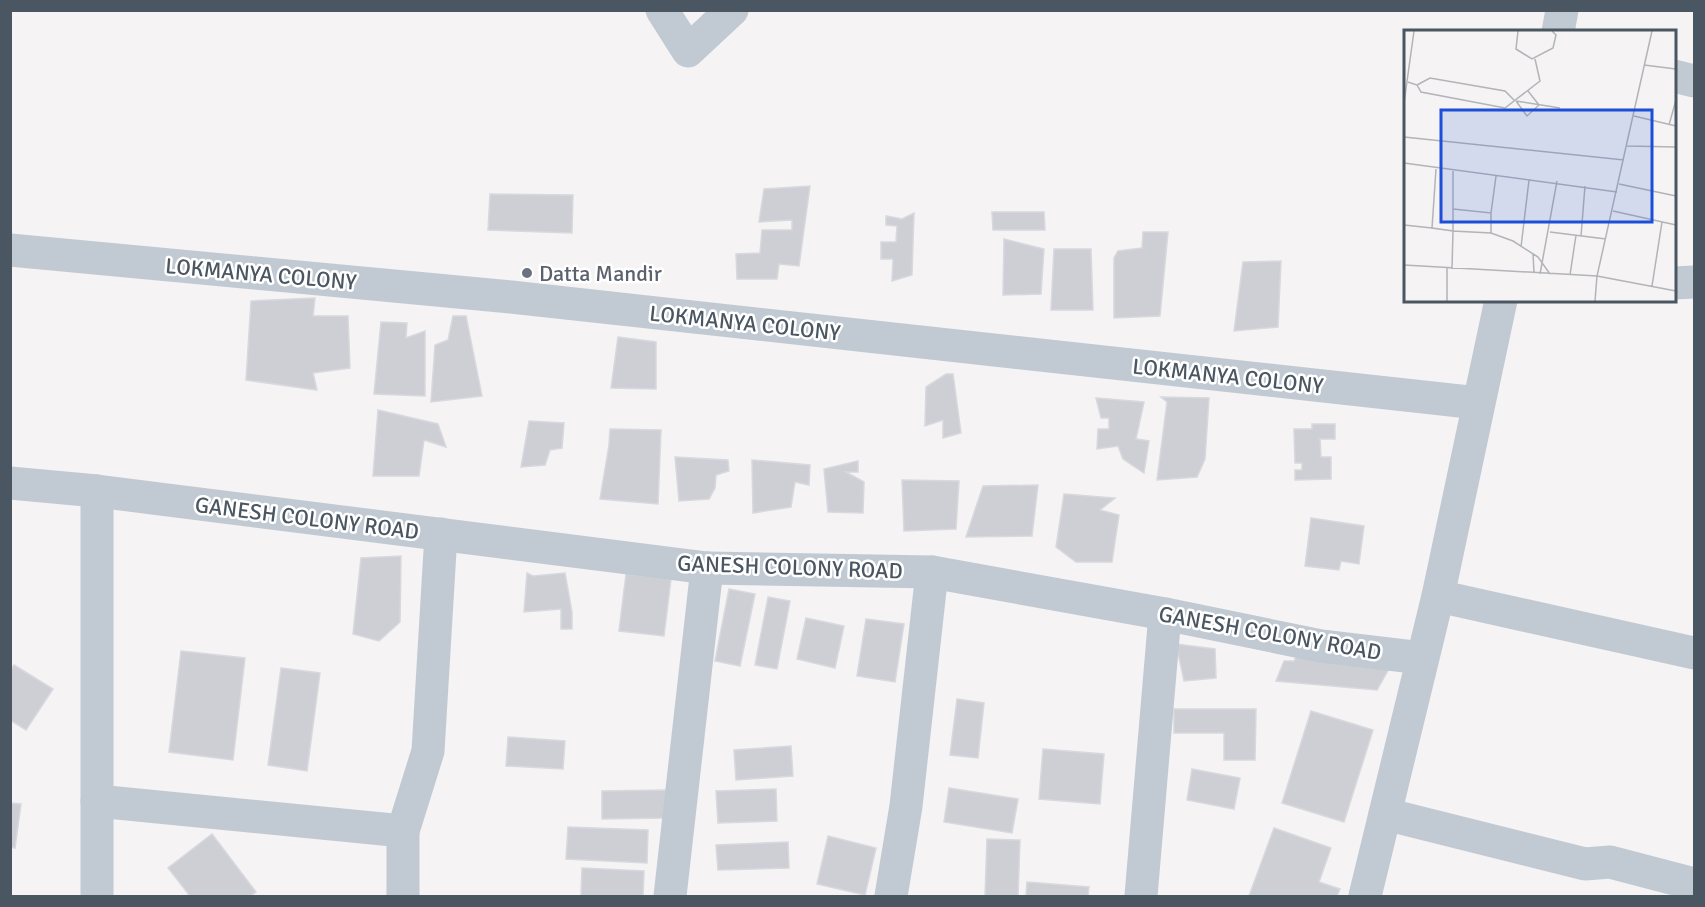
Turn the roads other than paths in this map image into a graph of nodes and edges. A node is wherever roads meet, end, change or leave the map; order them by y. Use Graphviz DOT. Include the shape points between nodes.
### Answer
graph roads {
  1 [pos="662,10"];
  2 [pos="732,10"];
  3 [pos="1562,10"];
  4 [pos="1558,30"];
  5 [pos="1675,76"];
  6 [pos="1695,81"];
  7 [pos="10,250"];
  8 [pos="1695,282"];
  9 [pos="1675,283"];
  10 [pos="1501,302"];
  11 [pos="1478,403"];
  12 [pos="10,483"];
  13 [pos="97,491"];
  14 [pos="441,534"];
  15 [pos="707,568"];
  16 [pos="932,572"];
  17 [pos="1438,596"];
  18 [pos="1165,614"];
  19 [pos="1695,653"];
  20 [pos="1422,658"];
  21 [pos="97,801"];
  22 [pos="1385,814"];
  23 [pos="403,831"];
  24 [pos="1695,884"];
  25 [pos="97,897"];
  26 [pos="403,897"];
  27 [pos="670,897"];
  28 [pos="891,897"];
  29 [pos="1141,897"];
  30 [pos="1365,897"];
  1 -- 2 [label="street" via="688,51"];
  3 -- 4 [label="street"];
  5 -- 6 [label="street"];
  7 -- 11 [label="street, LOKMANYA COLONY" via="511,297"];
  8 -- 9 [label="street"];
  10 -- 11 [label="street"];
  11 -- 17 [label="street"];
  12 -- 13 [label="street, GANESH COLONY ROAD"];
  13 -- 14 [label="street, GANESH COLONY ROAD"];
  13 -- 21 [label="street"];
  14 -- 15 [label="street, GANESH COLONY ROAD"];
  14 -- 23 [label="street" via="428,751"];
  15 -- 16 [label="street, GANESH COLONY ROAD"];
  15 -- 27 [label="street"];
  16 -- 18 [label="street, GANESH COLONY ROAD"];
  16 -- 28 [label="street" via="906,806"];
  17 -- 19 [label="street"];
  17 -- 20 [label="street"];
  18 -- 20 [label="street, GANESH COLONY ROAD" via="1321,646"];
  18 -- 29 [label="street"];
  20 -- 22 [label="street"];
  21 -- 23 [label="street"];
  21 -- 25 [label="street"];
  22 -- 24 [label="street" via="1585,864 1611,862"];
  22 -- 30 [label="street"];
  23 -- 26 [label="street"];
}
